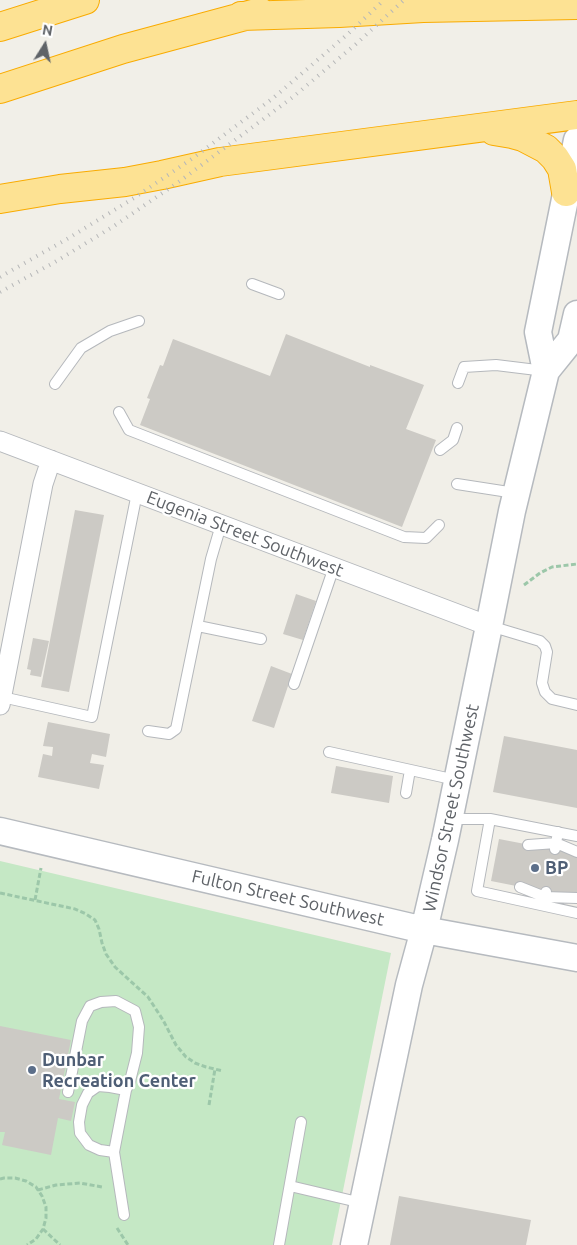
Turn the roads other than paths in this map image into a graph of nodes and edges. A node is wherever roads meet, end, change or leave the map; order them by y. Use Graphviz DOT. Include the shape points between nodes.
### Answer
graph roads {
  1 [pos="84,0"];
  2 [pos="307,0"];
  3 [pos="577,5"];
  4 [pos="242,16"];
  5 [pos="0,27"];
  6 [pos="0,89"];
  7 [pos="577,115"];
  8 [pos="468,130"];
  9 [pos="577,140"];
  10 [pos="566,192"];
  11 [pos="0,199"];
  12 [pos="252,284"];
  13 [pos="279,294"];
  14 [pos="577,314"];
  15 [pos="139,321"];
  16 [pos="546,371"];
  17 [pos="458,383"];
  18 [pos="55,384"];
  19 [pos="119,412"];
  20 [pos="457,428"];
  21 [pos="0,441"];
  22 [pos="440,450"];
  23 [pos="51,460"];
  24 [pos="457,484"];
  25 [pos="137,493"];
  26 [pos="516,493"];
  27 [pos="221,525"];
  28 [pos="439,525"];
  29 [pos="334,567"];
  30 [pos="198,626"];
  31 [pos="489,626"];
  32 [pos="261,639"];
  33 [pos="294,684"];
  34 [pos="1,701"];
  35 [pos="577,705"];
  36 [pos="148,731"];
  37 [pos="330,752"];
  38 [pos="410,770"];
  39 [pos="457,780"];
  40 [pos="406,793"];
  41 [pos="449,819"];
  42 [pos="490,819"];
  43 [pos="0,831"];
  44 [pos="577,836"];
  45 [pos="556,842"];
  46 [pos="528,845"];
  47 [pos="577,852"];
  48 [pos="520,887"];
  49 [pos="544,898"];
  50 [pos="577,898"];
  51 [pos="577,913"];
  52 [pos="424,930"];
  53 [pos="577,956"];
  54 [pos="126,1090"];
  55 [pos="68,1092"];
  56 [pos="301,1122"];
  57 [pos="114,1152"];
  58 [pos="290,1186"];
  59 [pos="362,1203"];
  60 [pos="124,1215"];
  61 [pos="279,1245"];
  62 [pos="354,1245"];
  1 -- 5 [label="highway"];
  2 -- 4 [label="highway"];
  3 -- 4 [label="highway"];
  4 -- 6 [label="highway" via="123,49"];
  7 -- 8 [label="highway"];
  8 -- 10 [label="highway" via="512,134 535,142 546,149 562,169"];
  8 -- 11 [label="highway" via="220,162 125,182"];
  9 -- 10 [label="street, Windsor Street Southwest"];
  10 -- 16 [label="street, Windsor Street Southwest" via="538,332"];
  12 -- 13 [label="lane"];
  14 -- 16 [label="street, Windsor Street Southwest" via="571,340"];
  15 -- 18 [label="lane" via="110,331 81,348"];
  16 -- 17 [label="lane" via="496,365 464,367"];
  16 -- 26 [label="street, Windsor Street Southwest"];
  19 -- 28 [label="lane" via="129,430 404,537 426,538"];
  20 -- 22 [label="lane" via="453,440"];
  21 -- 23 [label="street, Eugenia Street Southwest"];
  23 -- 25 [label="street, Eugenia Street Southwest"];
  23 -- 34 [label="street" via="43,484"];
  24 -- 26 [label="lane"];
  25 -- 27 [label="street, Eugenia Street Southwest"];
  25 -- 34 [label="lane" via="92,717"];
  26 -- 31 [label="street, Windsor Street Southwest"];
  27 -- 29 [label="street, Eugenia Street Southwest"];
  27 -- 30 [label="lane"];
  29 -- 31 [label="street, Eugenia Street Southwest"];
  29 -- 33 [label="lane"];
  30 -- 32 [label="lane"];
  30 -- 36 [label="lane" via="176,730 169,734"];
  31 -- 35 [label="lane" via="540,641 547,652 542,683 545,692 552,699"];
  31 -- 39 [label="street, Windsor Street Southwest"];
  37 -- 38 [label="lane"];
  38 -- 39 [label="lane"];
  38 -- 40 [label="lane"];
  39 -- 41 [label="street, Windsor Street Southwest"];
  41 -- 42 [label="lane"];
  41 -- 52 [label="street, Windsor Street Southwest"];
  42 -- 45 [label="lane"];
  42 -- 49 [label="lane" via="477,890"];
  43 -- 52 [label="street, Fulton Street Southwest"];
  44 -- 45 [label="lane"];
  45 -- 46 [label="lane"];
  45 -- 47 [label="lane"];
  48 -- 49 [label="lane"];
  49 -- 50 [label="lane"];
  49 -- 51 [label="lane"];
  52 -- 53 [label="street, Fulton Street Southwest"];
  52 -- 59 [label="street, Windsor Street Southwest"];
  54 -- 55 [label="lane" via="137,1053 140,1027 135,1011 116,1001 90,1006 82,1021"];
  54 -- 57 [label="lane"];
  54 -- 57 [label="lane" via="98,1086 88,1093 82,1105 80,1134 89,1145"];
  56 -- 58 [label="lane"];
  57 -- 60 [label="lane"];
  58 -- 59 [label="lane"];
  58 -- 61 [label="lane"];
  59 -- 62 [label="street, Windsor Street Southwest"];
}
